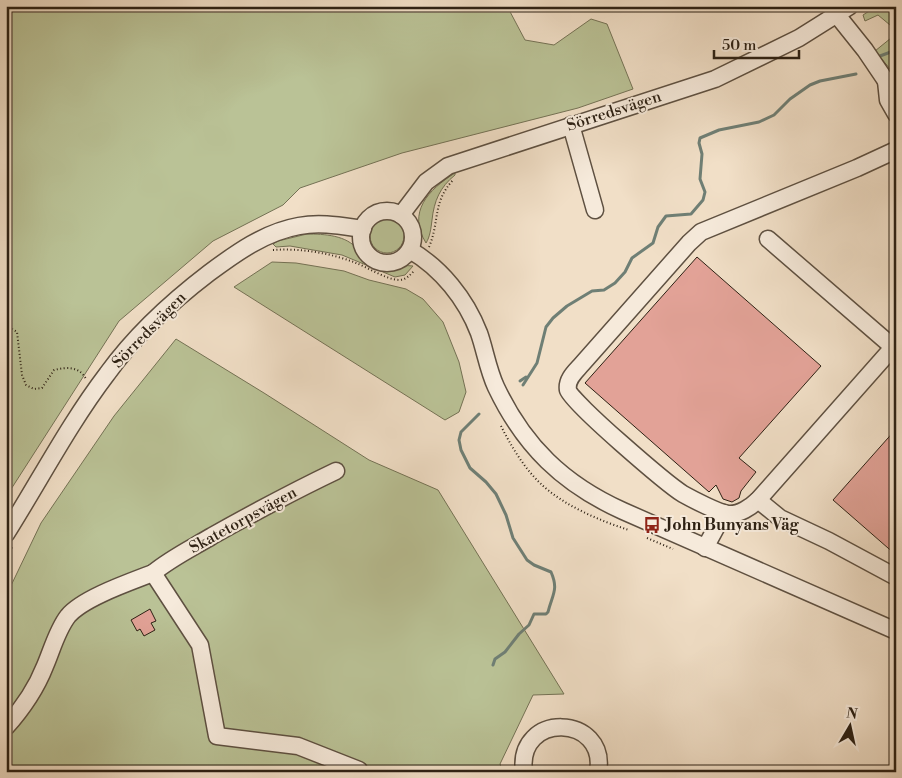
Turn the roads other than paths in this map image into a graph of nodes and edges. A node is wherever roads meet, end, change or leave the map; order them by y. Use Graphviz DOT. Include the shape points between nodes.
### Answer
graph roads {
  1 [pos="841,10"];
  2 [pos="891,85"];
  3 [pos="896,114"];
  4 [pos="571,125"];
  5 [pos="896,150"];
  6 [pos="595,210"];
  7 [pos="401,215"];
  8 [pos="363,229"];
  9 [pos="768,239"];
  10 [pos="416,259"];
  11 [pos="895,346"];
  12 [pos="336,471"];
  13 [pos="758,500"];
  14 [pos="723,517"];
  15 [pos="11,537"];
  16 [pos="706,548"];
  17 [pos="153,573"];
  18 [pos="896,577"];
  19 [pos="896,631"];
  20 [pos="6,727"];
  21 [pos="359,770"];
  22 [pos="524,772"];
  23 [pos="598,772"];
  1 -- 2 [label="street, Sörredsvägen" via="864,50"];
  1 -- 4 [label="street, Sörredsvägen" via="775,50 715,78"];
  2 -- 3 [label="street, Sörredsvägen" via="888,100"];
  4 -- 6 [label="street"];
  4 -- 7 [label="street, Sörredsvägen" via="441,169 426,182"];
  5 -- 14 [label="street" via="701,232 568,381 571,396 603,427 682,493"];
  7 -- 8 [label="street" via="390,211 378,213 368,219"];
  7 -- 10 [label="street" via="413,231"];
  8 -- 10 [label="street" via="364,248 377,260 386,263 404,257"];
  8 -- 15 [label="street, Sörredsvägen" via="334,224 283,230 225,261 174,302 129,347 74,420"];
  9 -- 11 [label="street"];
  10 -- 16 [label="street" via="444,277 465,304 495,385 515,422 548,463 599,500"];
  11 -- 13 [label="street"];
  12 -- 17 [label="street, Skatetorpsvägen" via="225,529"];
  13 -- 14 [label="street" via="736,514"];
  13 -- 18 [label="street" via="780,518"];
  14 -- 16 [label="street"];
  16 -- 19 [label="street"];
  17 -- 20 [label="street, Skatetorpsvägen" via="92,600 67,617 36,687"];
  17 -- 21 [label="street" via="200,645 217,736 298,746"];
  22 -- 23 [label="street" via="523,758 529,744 543,731 558,726 579,730 588,738 597,753"];
}
